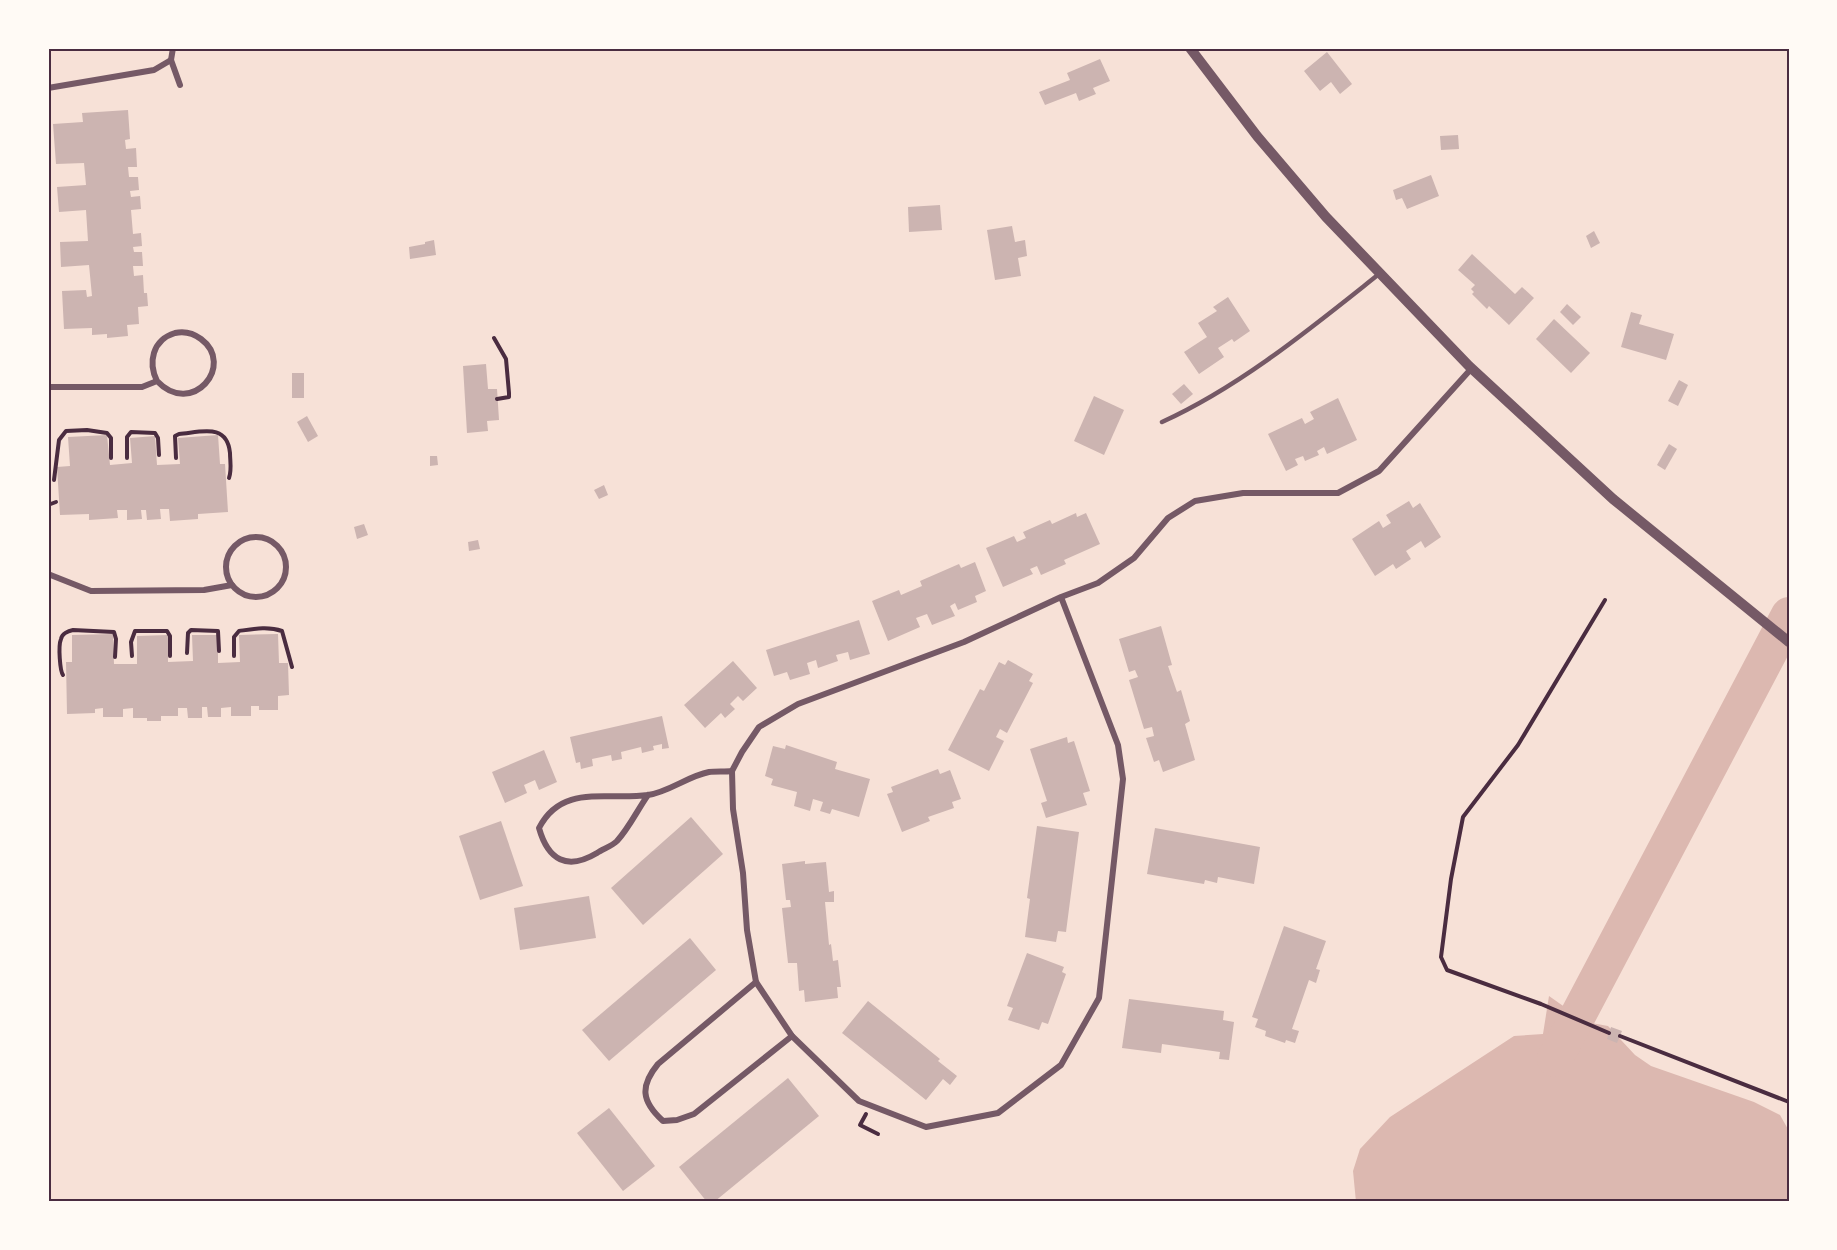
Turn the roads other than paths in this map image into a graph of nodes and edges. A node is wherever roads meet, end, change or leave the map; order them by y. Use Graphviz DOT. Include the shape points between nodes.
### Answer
graph roads {
  1 [pos="173,48"];
  2 [pos="1193,49"];
  3 [pos="171,60"];
  4 [pos="180,85"];
  5 [pos="48,88"];
  6 [pos="1379,274"];
  7 [pos="1471,369"];
  8 [pos="157,381"];
  9 [pos="48,387"];
  10 [pos="1162,422"];
  11 [pos="48,574"];
  12 [pos="232,585"];
  13 [pos="1061,597"];
  14 [pos="1789,641"];
  15 [pos="732,771"];
  16 [pos="648,795"];
  17 [pos="756,982"];
  18 [pos="792,1036"];
  1 -- 3 [label="street"];
  2 -- 6 [label="street" via="1284,168"];
  3 -- 4 [label="street"];
  3 -- 5 [label="street" via="154,70"];
  6 -- 7 [label="street"];
  6 -- 10 [label="lane" via="1252,370"];
  7 -- 13 [label="street" via="1379,471 1338,493 1243,493 1195,501 1167,518 1134,558 1098,583"];
  7 -- 14 [label="street" via="1613,499"];
  8 -- 8 [label="street" via="181,394 198,390 212,374 212,353 207,343 178,332 160,342 152,362"];
  8 -- 9 [label="street" via="142,387"];
  11 -- 12 [label="street" via="92,591 204,590"];
  12 -- 12 [label="street" via="244,595 254,597 274,592 286,575 285,554 271,539 251,536 241,540 228,556 227,576"];
  13 -- 15 [label="street" via="964,642 795,705 759,727"];
  13 -- 18 [label="street" via="1118,745 1123,779 1099,998 1061,1065 998,1113 926,1126 859,1101"];
  15 -- 16 [label="street" via="708,772"];
  15 -- 17 [label="street" via="733,809"];
  16 -- 16 [label="street" via="591,795 560,804 547,814 539,828 543,844 553,856 567,862 587,859 616,842"];
  17 -- 18 [label="street"];
  17 -- 18 [label="street" via="649,1075 644,1088 655,1114 663,1121 694,1114"];
}
